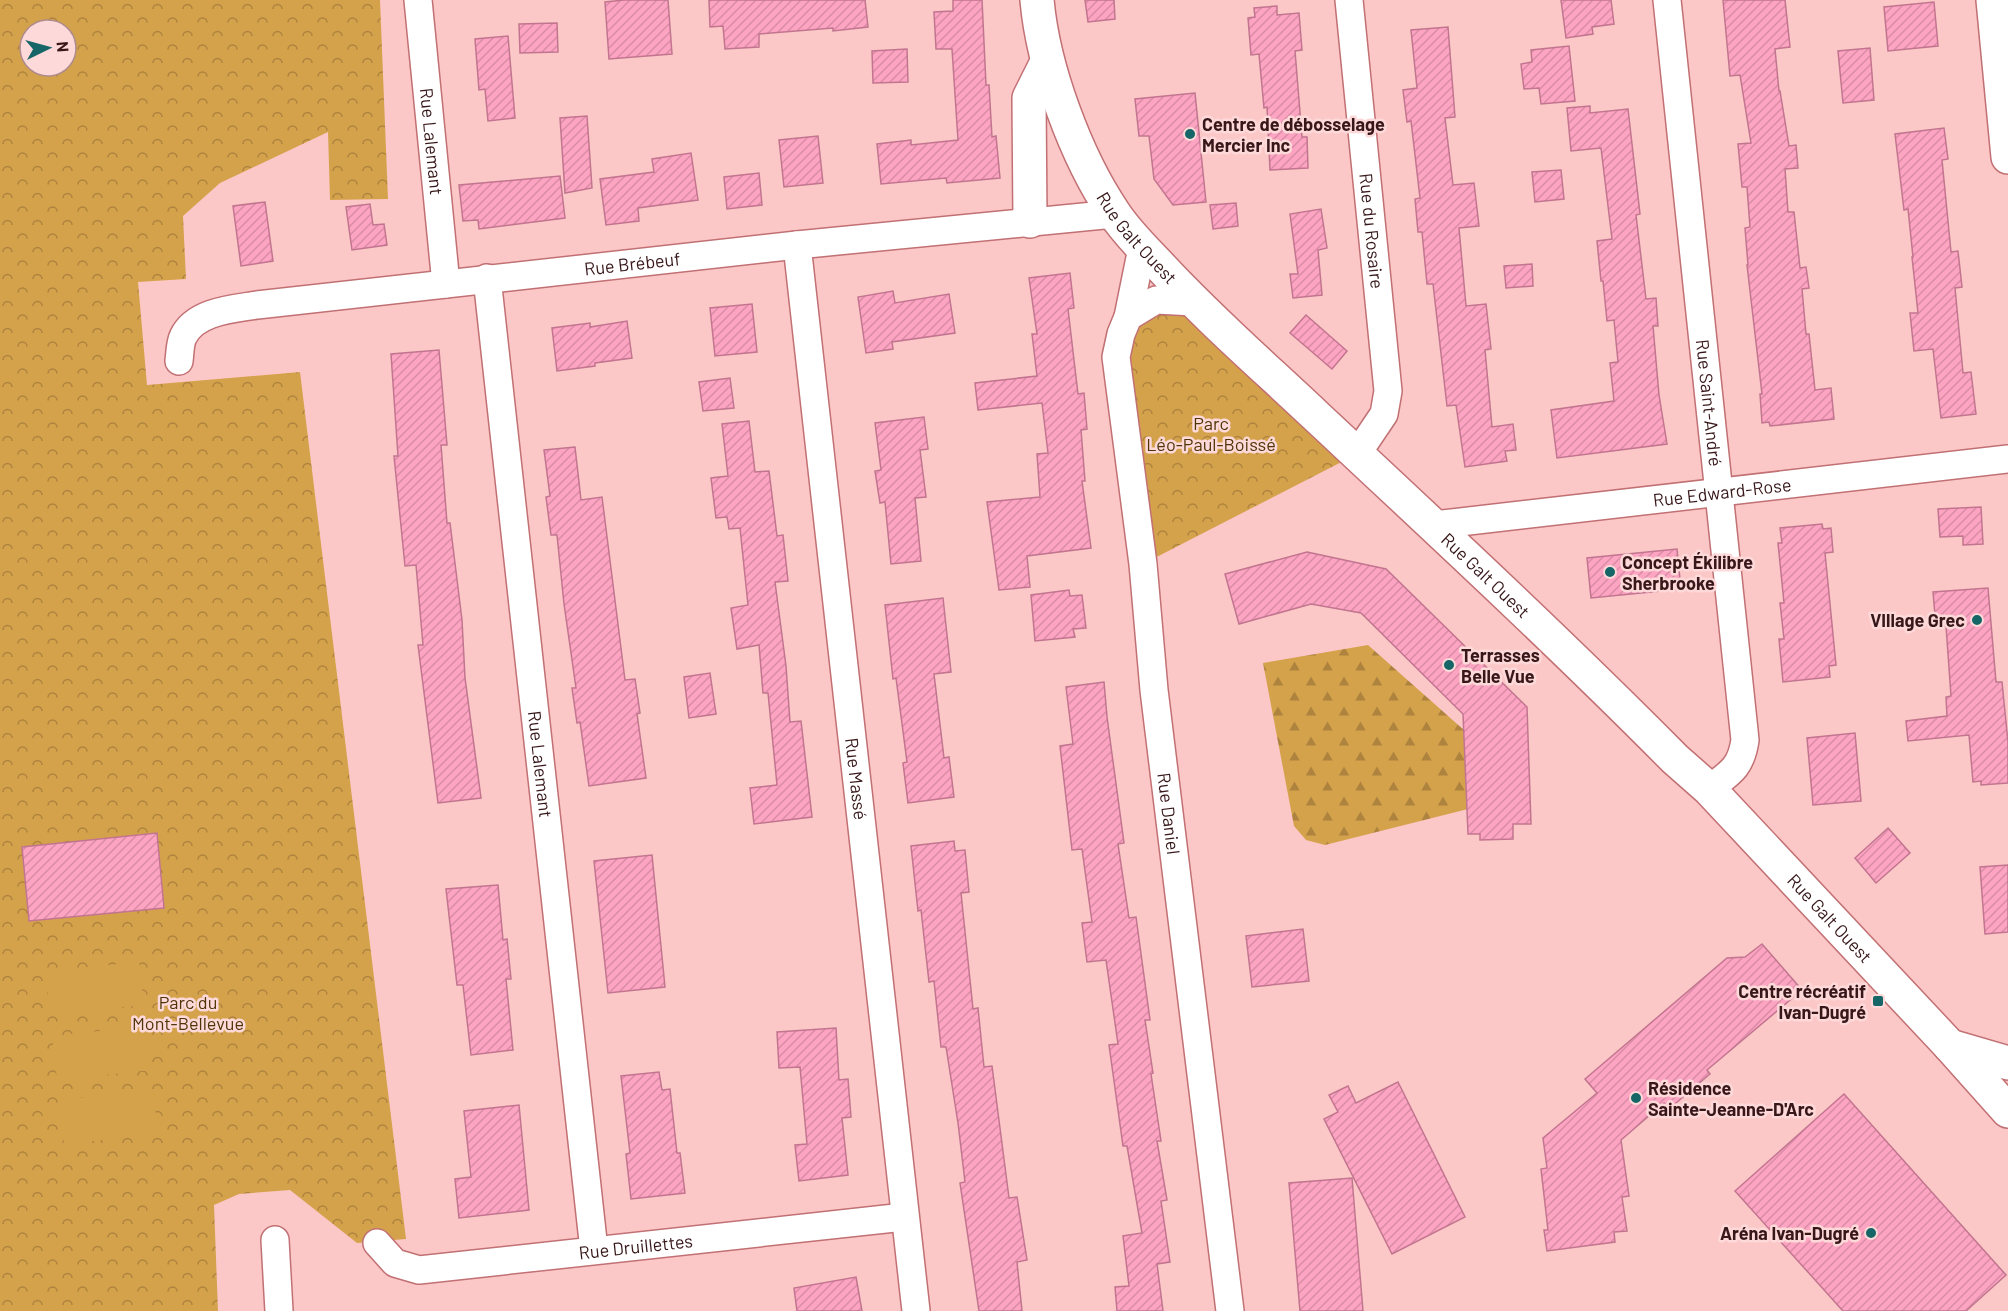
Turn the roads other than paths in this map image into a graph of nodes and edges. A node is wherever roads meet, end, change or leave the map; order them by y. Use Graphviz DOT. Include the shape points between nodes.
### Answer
graph roads {
  1 [pos="418,0"];
  2 [pos="1037,0"];
  3 [pos="1349,0"];
  4 [pos="1667,0"];
  5 [pos="1993,0"];
  6 [pos="1047,62"];
  7 [pos="2008,157"];
  8 [pos="1114,214"];
  9 [pos="1030,221"];
  10 [pos="797,245"];
  11 [pos="1142,248"];
  12 [pos="487,278"];
  13 [pos="446,284"];
  14 [pos="1194,302"];
  15 [pos="1128,317"];
  16 [pos="179,361"];
  17 [pos="1357,454"];
  18 [pos="2008,459"];
  19 [pos="1720,491"];
  20 [pos="1434,525"];
  21 [pos="1709,789"];
  22 [pos="1950,1046"];
  23 [pos="2008,1063"];
  24 [pos="2008,1111"];
  25 [pos="904,1217"];
  26 [pos="276,1240"];
  27 [pos="377,1243"];
  28 [pos="594,1250"];
  29 [pos="279,1311"];
  30 [pos="916,1311"];
  31 [pos="1230,1311"];
  1 -- 13 [label="street, Rue Lalemant"];
  2 -- 6 [label="main road, Rue Galt Ouest"];
  3 -- 17 [label="street, Rue du Rosaire" via="1388,391 1384,414"];
  4 -- 19 [label="street, Rue Saint-André"];
  5 -- 7 [label="main road"];
  6 -- 8 [label="main road, Rue Galt Ouest" via="1075,140"];
  6 -- 9 [label="main road" via="1029,98"];
  8 -- 9 [label="street, Rue Brébeuf"];
  8 -- 11 [label="main road, Rue Galt Ouest"];
  9 -- 10 [label="street, Rue Brébeuf"];
  10 -- 12 [label="street, Rue Brébeuf"];
  10 -- 25 [label="street, Rue Massé"];
  11 -- 14 [label="main road, Rue Galt Ouest"];
  11 -- 15 [label="street, Rue Daniel"];
  12 -- 13 [label="street, Rue Brébeuf"];
  12 -- 28 [label="street, Rue Lalemant"];
  13 -- 16 [label="street, Rue Brébeuf" via="218,312 194,322 183,337"];
  14 -- 15 [label="street" via="1156,300"];
  14 -- 17 [label="main road, Rue Galt Ouest"];
  15 -- 31 [label="street, Rue Daniel" via="1116,357"];
  17 -- 20 [label="main road, Rue Galt Ouest"];
  18 -- 19 [label="street, Rue Edward-Rose"];
  19 -- 20 [label="street, Rue Edward-Rose"];
  19 -- 21 [label="street, Rue Saint-André" via="1745,740 1743,756 1735,770"];
  20 -- 21 [label="main road, Rue Galt Ouest"];
  21 -- 22 [label="main road, Rue Galt Ouest"];
  22 -- 23 [label="main road"];
  22 -- 24 [label="main road, Rue Galt Ouest"];
  25 -- 28 [label="street, Rue Druillettes"];
  25 -- 30 [label="street, Rue Massé"];
  26 -- 29 [label="street"];
  27 -- 28 [label="street, Rue Druillettes" via="395,1263 419,1270"];
}
